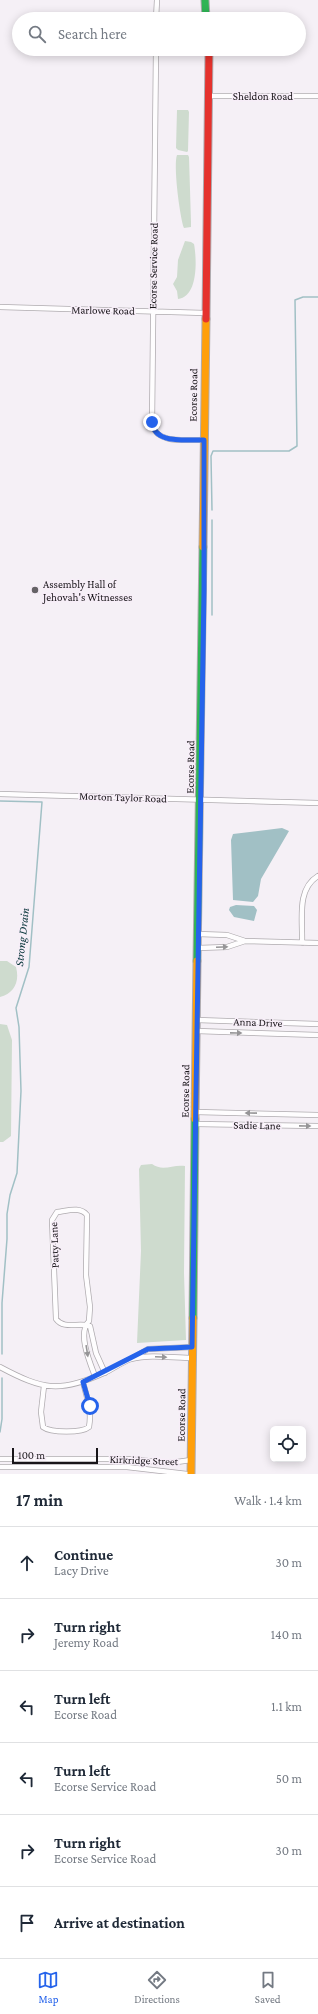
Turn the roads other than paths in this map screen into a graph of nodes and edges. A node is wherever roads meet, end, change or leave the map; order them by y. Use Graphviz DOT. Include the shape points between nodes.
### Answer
graph roads {
  1 [pos="157,0"];
  2 [pos="205,0"];
  3 [pos="210,0"];
  4 [pos="156,12"];
  5 [pos="206,12"];
  6 [pos="210,12"];
  7 [pos="156,56"];
  8 [pos="209,56"];
  9 [pos="208,96"];
  10 [pos="318,96"];
  11 [pos="0,307"];
  12 [pos="153,311"];
  13 [pos="205,313"];
  14 [pos="204,440"];
  15 [pos="0,794"];
  16 [pos="201,800"];
  17 [pos="318,803"];
  18 [pos="318,876"];
  19 [pos="198,934"];
  20 [pos="245,941"];
  21 [pos="302,943"];
  22 [pos="318,943"];
  23 [pos="198,948"];
  24 [pos="197,1020"];
  25 [pos="318,1024"];
  26 [pos="197,1032"];
  27 [pos="318,1035"];
  28 [pos="196,1112"];
  29 [pos="318,1115"];
  30 [pos="196,1124"];
  31 [pos="318,1126"];
  32 [pos="86,1324"];
  33 [pos="192,1347"];
  34 [pos="193,1358"];
  35 [pos="129,1360"];
  36 [pos="0,1367"];
  37 [pos="105,1373"];
  38 [pos="95,1376"];
  39 [pos="83,1382"];
  40 [pos="44,1386"];
  41 [pos="0,1459"];
  42 [pos="191,1460"];
  43 [pos="0,1467"];
  44 [pos="187,1474"];
  45 [pos="191,1474"];
  1 -- 4 [label="street"];
  2 -- 5 [label="main road"];
  3 -- 6 [label="main road"];
  7 -- 12 [label="street, Ecorse Service Road"];
  8 -- 9 [label="main road, Ecorse Road"];
  9 -- 10 [label="street, Sheldon Road"];
  9 -- 13 [label="main road, Ecorse Road"];
  11 -- 12 [label="street, Marlowe Road"];
  12 -- 13 [label="street, Marlowe Road"];
  12 -- 14 [label="street, Ecorse Service Road" via="153,428 164,438"];
  13 -- 14 [label="main road, Ecorse Road"];
  14 -- 16 [label="main road, Ecorse Road"];
  15 -- 16 [label="street, Morton Taylor Road"];
  16 -- 17 [label="street, Morton Taylor Road"];
  16 -- 19 [label="main road, Ecorse Road"];
  18 -- 21 [label="street" via="310,882 304,892"];
  19 -- 20 [label="street" via="227,936"];
  19 -- 23 [label="main road, Ecorse Road"];
  20 -- 21 [label="street"];
  23 -- 20 [label="street, one-way" via="227,947"];
  21 -- 22 [label="street"];
  23 -- 24 [label="main road, Ecorse Road"];
  24 -- 25 [label="street, Anna Drive"];
  24 -- 26 [label="main road, Ecorse Road"];
  26 -- 27 [label="street, Anna Drive, one-way"];
  26 -- 28 [label="main road, Ecorse Road"];
  29 -- 28 [label="street, Sadie Lane, one-way"];
  28 -- 30 [label="main road, Ecorse Road"];
  30 -- 31 [label="street, Sadie Lane, one-way"];
  30 -- 33 [label="main road, Ecorse Road"];
  32 -- 32 [label="street, Patty Lane" via="89,1321 90,1307 86,1275 88,1215 84,1211 76,1210 57,1212 52,1220 56,1319 62,1325"];
  32 -- 37 [label="street" via="91,1328 96,1353"];
  32 -- 38 [label="street, Patty Lane, one-way" via="85,1348"];
  33 -- 34 [label="main road, Ecorse Road"];
  33 -- 35 [label="street" via="148,1349"];
  35 -- 34 [label="street, one-way" via="148,1357"];
  34 -- 42 [label="main road, Ecorse Road"];
  35 -- 37 [label="street"];
  36 -- 40 [label="street"];
  37 -- 38 [label="street"];
  38 -- 39 [label="street"];
  39 -- 40 [label="street" via="58,1387"];
  39 -- 40 [label="street" via="91,1418 89,1427 83,1431 51,1430 43,1427 41,1412"];
  41 -- 42 [label="street, Kirkridge Street" via="127,1459 170,1463"];
  42 -- 45 [label="main road, Ecorse Road"];
  43 -- 44 [label="street, Kirkridge Street" via="127,1467"];
}
